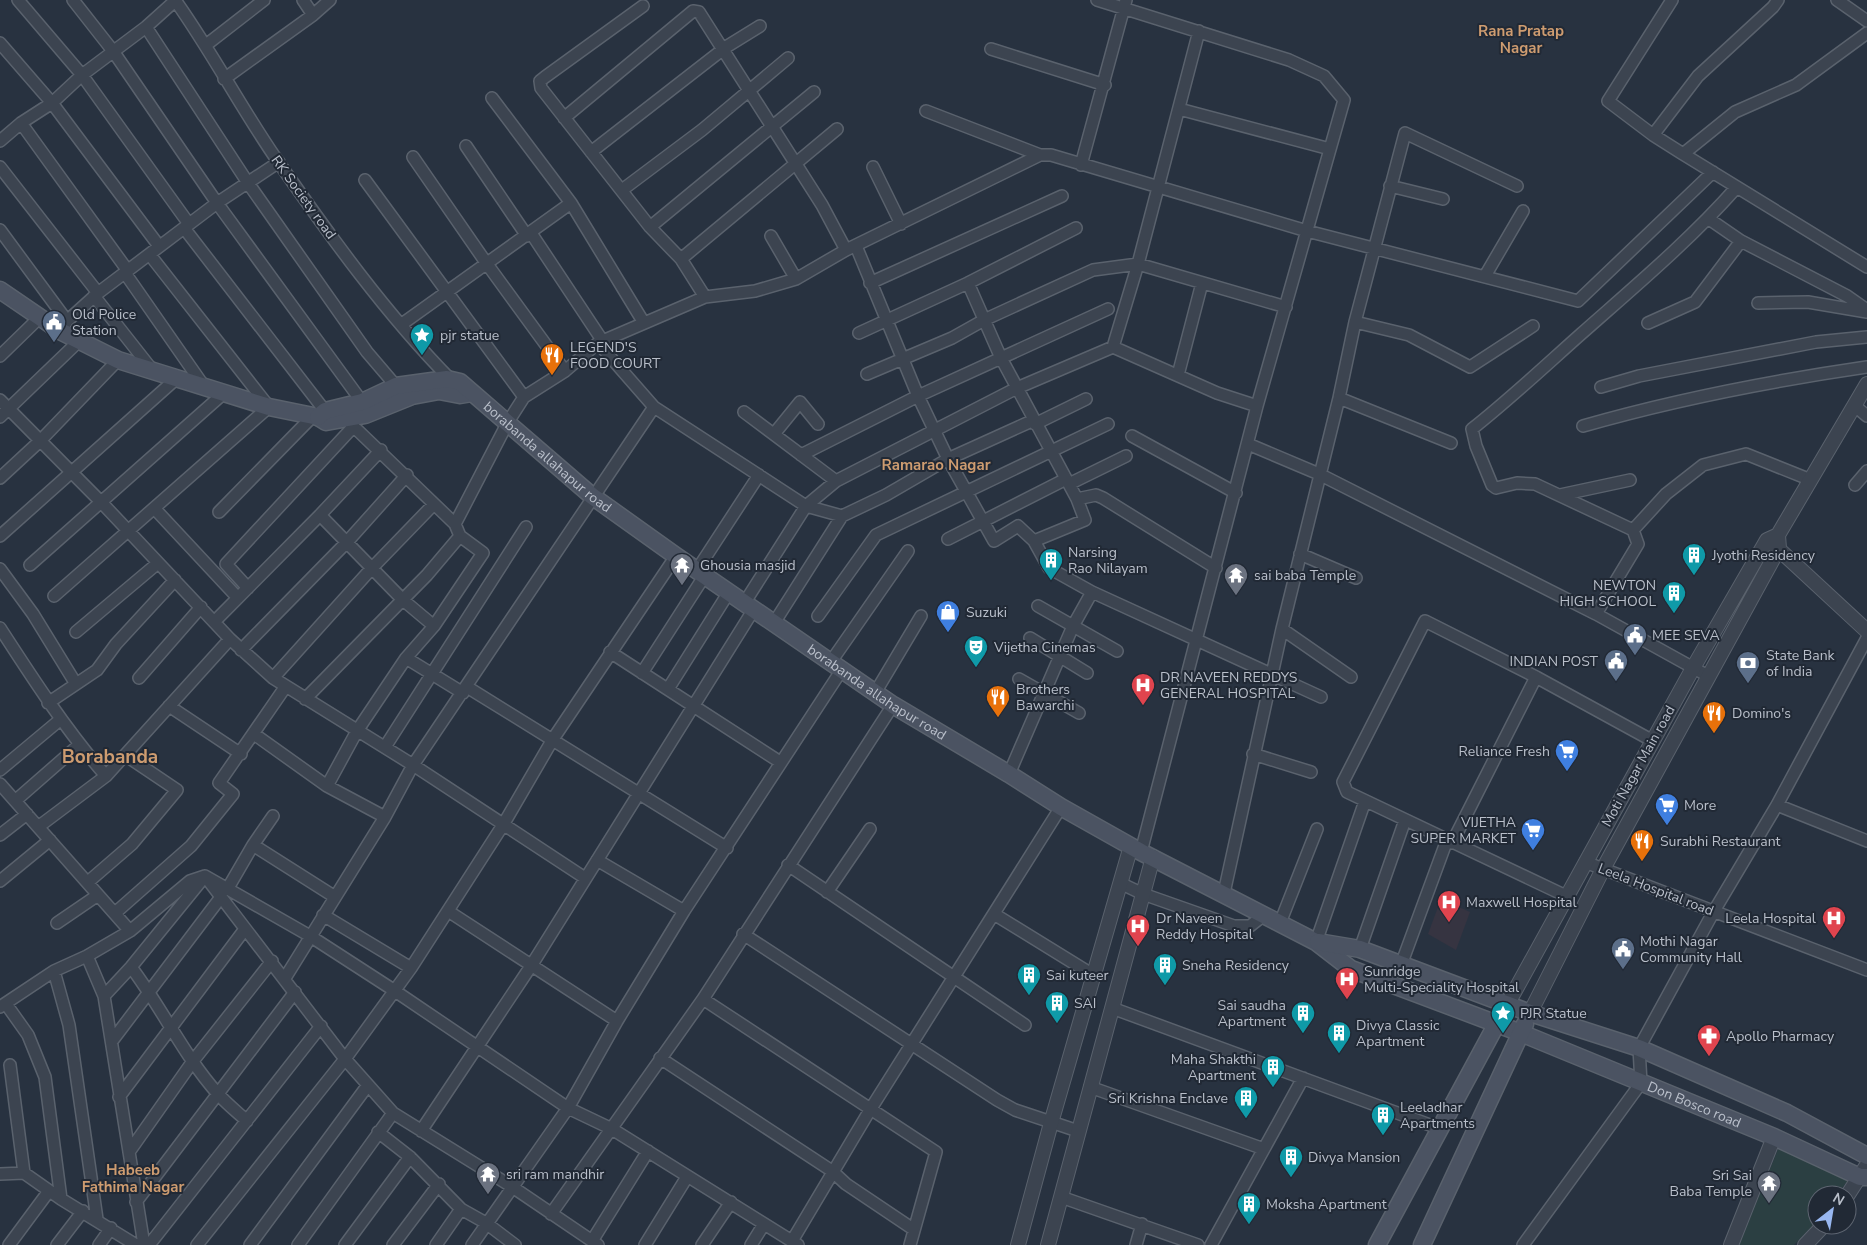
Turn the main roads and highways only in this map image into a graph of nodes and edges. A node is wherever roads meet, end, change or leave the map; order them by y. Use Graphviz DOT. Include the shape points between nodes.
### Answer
graph roads {
  1 [pos="1,293"];
  2 [pos="472,392"];
  3 [pos="366,408"];
  4 [pos="319,415"];
  5 [pos="1316,942"];
  6 [pos="1507,1005"];
  7 [pos="1530,1013"];
  8 [pos="1497,1024"];
  9 [pos="1521,1033"];
  10 [pos="1867,1156"];
  11 [pos="1865,1173"];
  12 [pos="1377,1245"];
  13 [pos="1422,1245"];
  1 -- 4 [label="main road, borabanda allahapur road" via="39,318 64,326 79,341 118,360 269,407"];
  2 -- 3 [label="main road, borabanda allahapur road" via="460,395 439,390"];
  2 -- 3 [label="main road, borabanda allahapur road" via="460,382 451,380 396,386"];
  2 -- 5 [label="main road, borabanda allahapur road" via="592,496 893,705 1061,807"];
  3 -- 4 [label="main road, borabanda allahapur road"];
  3 -- 4 [label="main road, borabanda allahapur road" via="351,423 326,422"];
  5 -- 6 [label="main road, borabanda allahapur road" via="1360,949"];
  5 -- 8 [label="main road, borabanda allahapur road" via="1351,969"];
  6 -- 7 [label="main road, borabanda allahapur road"];
  6 -- 8 [label="main road"];
  7 -- 9 [label="main road"];
  7 -- 10 [label="main road, Don Bosco road" via="1639,1048 1787,1114"];
  8 -- 9 [label="main road, borabanda allahapur road"];
  8 -- 12 [label="main road"];
  9 -- 11 [label="main road, Don Bosco road"];
  9 -- 13 [label="main road"];
}
